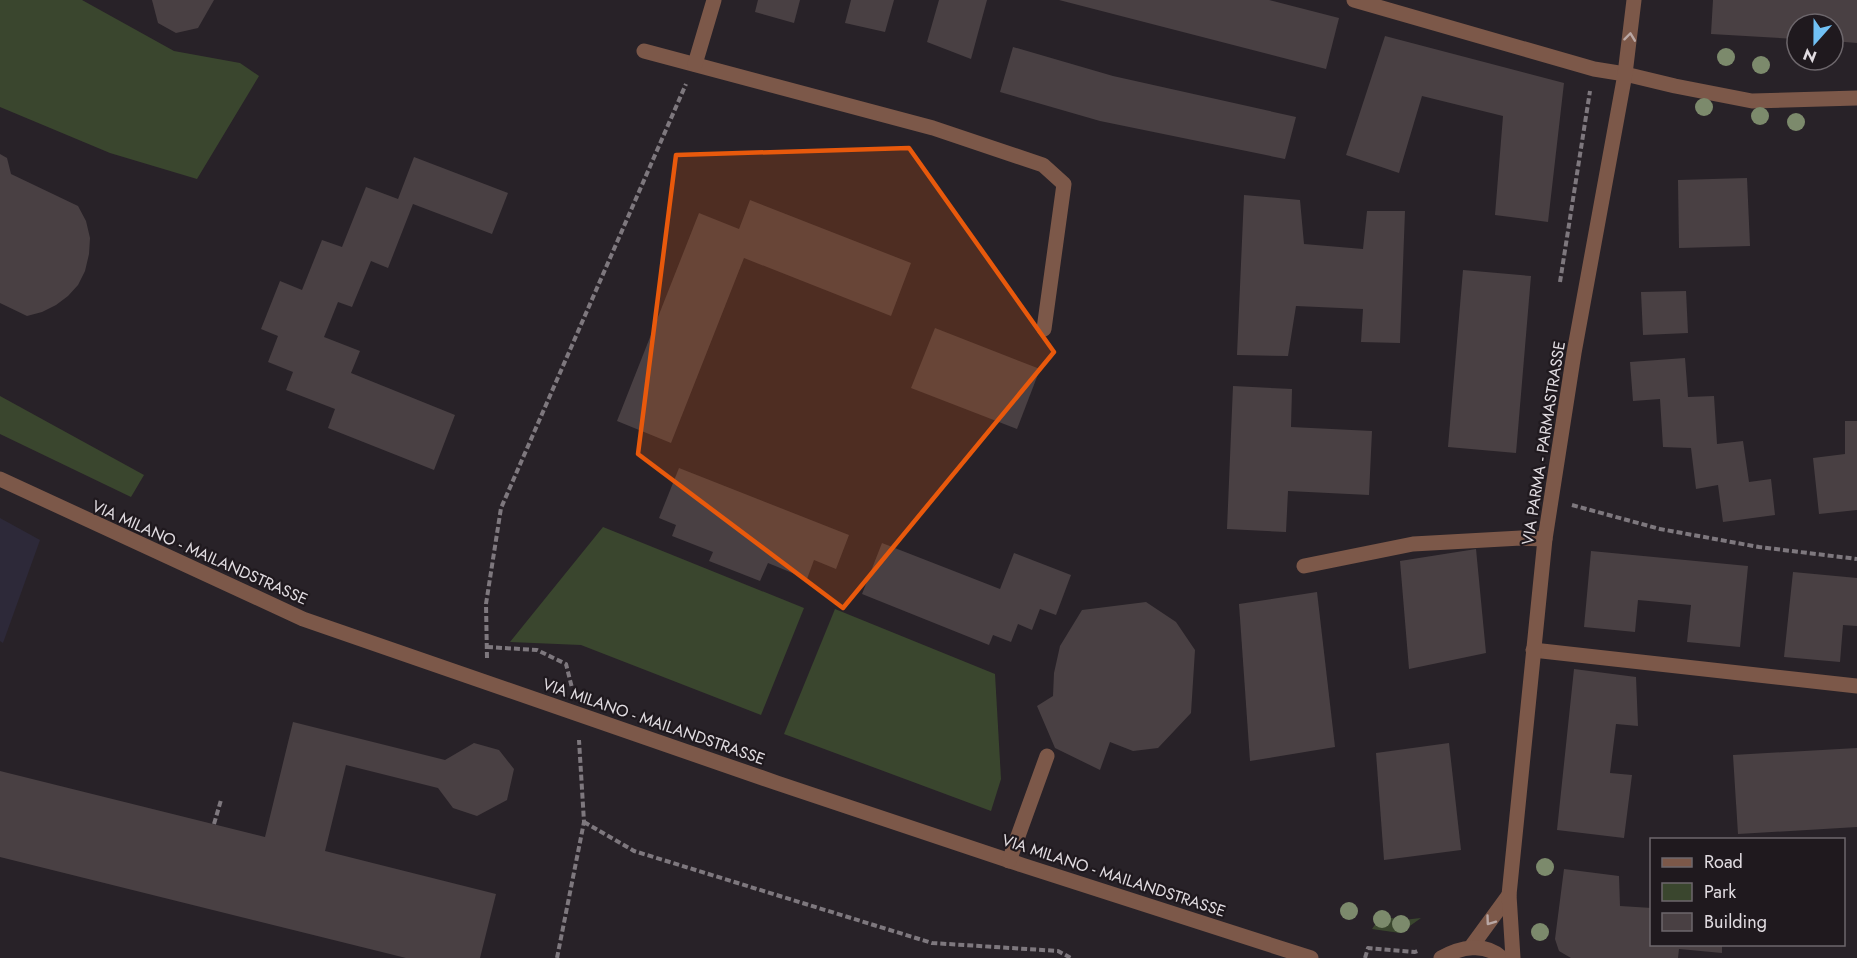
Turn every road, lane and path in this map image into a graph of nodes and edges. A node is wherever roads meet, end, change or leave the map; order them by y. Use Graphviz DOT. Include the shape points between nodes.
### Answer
graph roads {
  1 [pos="714,0"];
  2 [pos="1354,0"];
  3 [pos="1634,0"];
  4 [pos="644,51"];
  5 [pos="695,64"];
  6 [pos="1625,74"];
  7 [pos="1857,98"];
  8 [pos="1044,329"];
  9 [pos="0,479"];
  10 [pos="1551,499"];
  11 [pos="1545,539"];
  12 [pos="1857,559"];
  13 [pos="1304,566"];
  14 [pos="487,647"];
  15 [pos="1533,650"];
  16 [pos="487,682"];
  17 [pos="1857,686"];
  18 [pos="577,714"];
  19 [pos="1047,756"];
  20 [pos="221,800"];
  21 [pos="584,822"];
  22 [pos="214,824"];
  23 [pos="1009,861"];
  24 [pos="1509,895"];
  25 [pos="1471,947"];
  26 [pos="557,958"];
  27 [pos="1071,958"];
  28 [pos="1311,958"];
  29 [pos="1441,958"];
  30 [pos="1502,958"];
  31 [pos="1513,958"];
  1 -- 5 [label="street"];
  2 -- 6 [label="street" via="1594,69"];
  6 -- 3 [label="street, VIA PARMA - PARMASTRASSE, one-way"];
  4 -- 5 [label="street"];
  5 -- 8 [label="street" via="933,128 1043,165 1064,184"];
  5 -- 14 [label="path" via="501,508 486,604"];
  6 -- 7 [label="street" via="1752,101"];
  6 -- 10 [label="street, VIA PARMA - PARMASTRASSE"];
  9 -- 16 [label="street, VIA MILANO - MAILANDSTRASSE" via="303,619"];
  10 -- 11 [label="street, VIA PARMA - PARMASTRASSE"];
  10 -- 12 [label="path" via="1660,529"];
  11 -- 13 [label="street" via="1413,544"];
  11 -- 15 [label="street, VIA PARMA - PARMASTRASSE"];
  14 -- 16 [label="path"];
  14 -- 18 [label="path" via="537,650 566,664"];
  15 -- 17 [label="street"];
  15 -- 24 [label="street, VIA PARMA - PARMASTRASSE"];
  16 -- 18 [label="street, VIA MILANO - MAILANDSTRASSE"];
  18 -- 21 [label="path"];
  18 -- 23 [label="street, VIA MILANO - MAILANDSTRASSE"];
  19 -- 23 [label="street"];
  20 -- 22 [label="path"];
  21 -- 26 [label="path"];
  21 -- 27 [label="path" via="634,852 932,943 1058,951"];
  23 -- 28 [label="street, VIA MILANO - MAILANDSTRASSE"];
  24 -- 25 [label="street, one-way"];
  24 -- 31 [label="street, VIA PARMA - PARMASTRASSE"];
  25 -- 29 [label="street" via="1454,950"];
  25 -- 30 [label="street" via="1496,952"];
}
